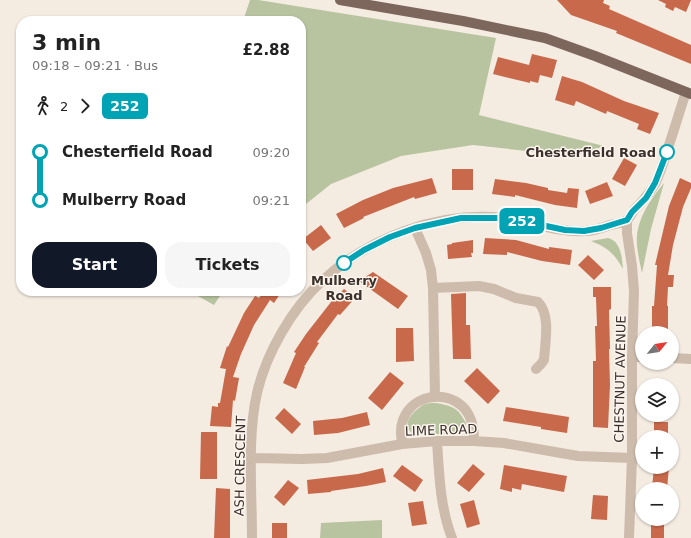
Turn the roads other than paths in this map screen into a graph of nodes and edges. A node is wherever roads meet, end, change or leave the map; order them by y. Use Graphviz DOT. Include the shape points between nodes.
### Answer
graph roads {
  1 [pos="340,0"];
  2 [pos="688,93"];
  3 [pos="627,220"];
  4 [pos="415,228"];
  5 [pos="433,288"];
  6 [pos="636,326"];
  7 [pos="679,358"];
  8 [pos="691,359"];
  9 [pos="536,369"];
  10 [pos="636,370"];
  11 [pos="435,396"];
  12 [pos="437,441"];
  13 [pos="474,441"];
  14 [pos="402,444"];
  15 [pos="252,458"];
  16 [pos="632,458"];
  17 [pos="252,538"];
  18 [pos="452,538"];
  19 [pos="629,538"];
  1 -- 2 [label="main road" via="545,38"];
  2 -- 3 [label="street" via="655,183"];
  3 -- 4 [label="street, ASH CRESCENT" via="584,231 565,230 512,219 480,217 461,218"];
  3 -- 6 [label="street, CHESTNUT AVENUE"];
  4 -- 5 [label="street" via="426,253"];
  4 -- 15 [label="street, ASH CRESCENT" via="390,237 344,263 321,281 288,322 266,366 257,392 252,418"];
  5 -- 9 [label="street" via="479,286 538,302 545,312 546,321 544,360"];
  5 -- 11 [label="street"];
  7 -- 8 [label="street"];
  10 -- 16 [label="street, CHESTNUT AVENUE"];
  11 -- 13 [label="street" via="453,400 463,407 472,423"];
  11 -- 14 [label="street" via="417,402 409,409 403,419"];
  12 -- 13 [label="street, LIME ROAD"];
  12 -- 14 [label="street, LIME ROAD"];
  12 -- 18 [label="street" via="443,506"];
  13 -- 16 [label="street, LIME ROAD" via="504,443 578,456"];
  14 -- 15 [label="street, LIME ROAD" via="327,458"];
  15 -- 17 [label="street, ASH CRESCENT"];
  16 -- 19 [label="street, CHESTNUT AVENUE"];
}
